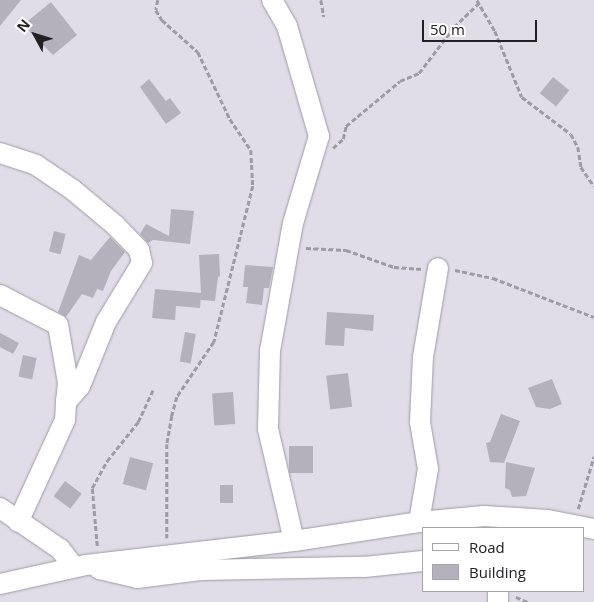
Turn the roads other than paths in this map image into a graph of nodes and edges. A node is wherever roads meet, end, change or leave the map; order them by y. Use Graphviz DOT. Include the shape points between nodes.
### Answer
graph roads {
  1 [pos="272,0"];
  2 [pos="0,153"];
  3 [pos="438,268"];
  4 [pos="0,295"];
  5 [pos="66,402"];
  6 [pos="0,508"];
  7 [pos="18,522"];
  8 [pos="420,522"];
  9 [pos="485,522"];
  10 [pos="594,529"];
  11 [pos="294,541"];
  12 [pos="422,561"];
  13 [pos="87,565"];
  14 [pos="0,584"];
  1 -- 11 [label="street" via="287,26 319,136 289,248 270,351 268,429"];
  2 -- 5 [label="street" via="36,165 55,176 115,225 139,250 142,263 106,322 80,386"];
  3 -- 8 [label="street" via="423,357 420,422 428,469"];
  4 -- 5 [label="street" via="58,325 68,383"];
  5 -- 7 [label="street" via="64,420"];
  6 -- 7 [label="street"];
  7 -- 13 [label="street"];
  8 -- 9 [label="street"];
  8 -- 11 [label="street"];
  9 -- 10 [label="street" via="574,525"];
  11 -- 13 [label="street"];
  12 -- 13 [label="street" via="364,567 201,570 137,578"];
  13 -- 14 [label="street"];
}
